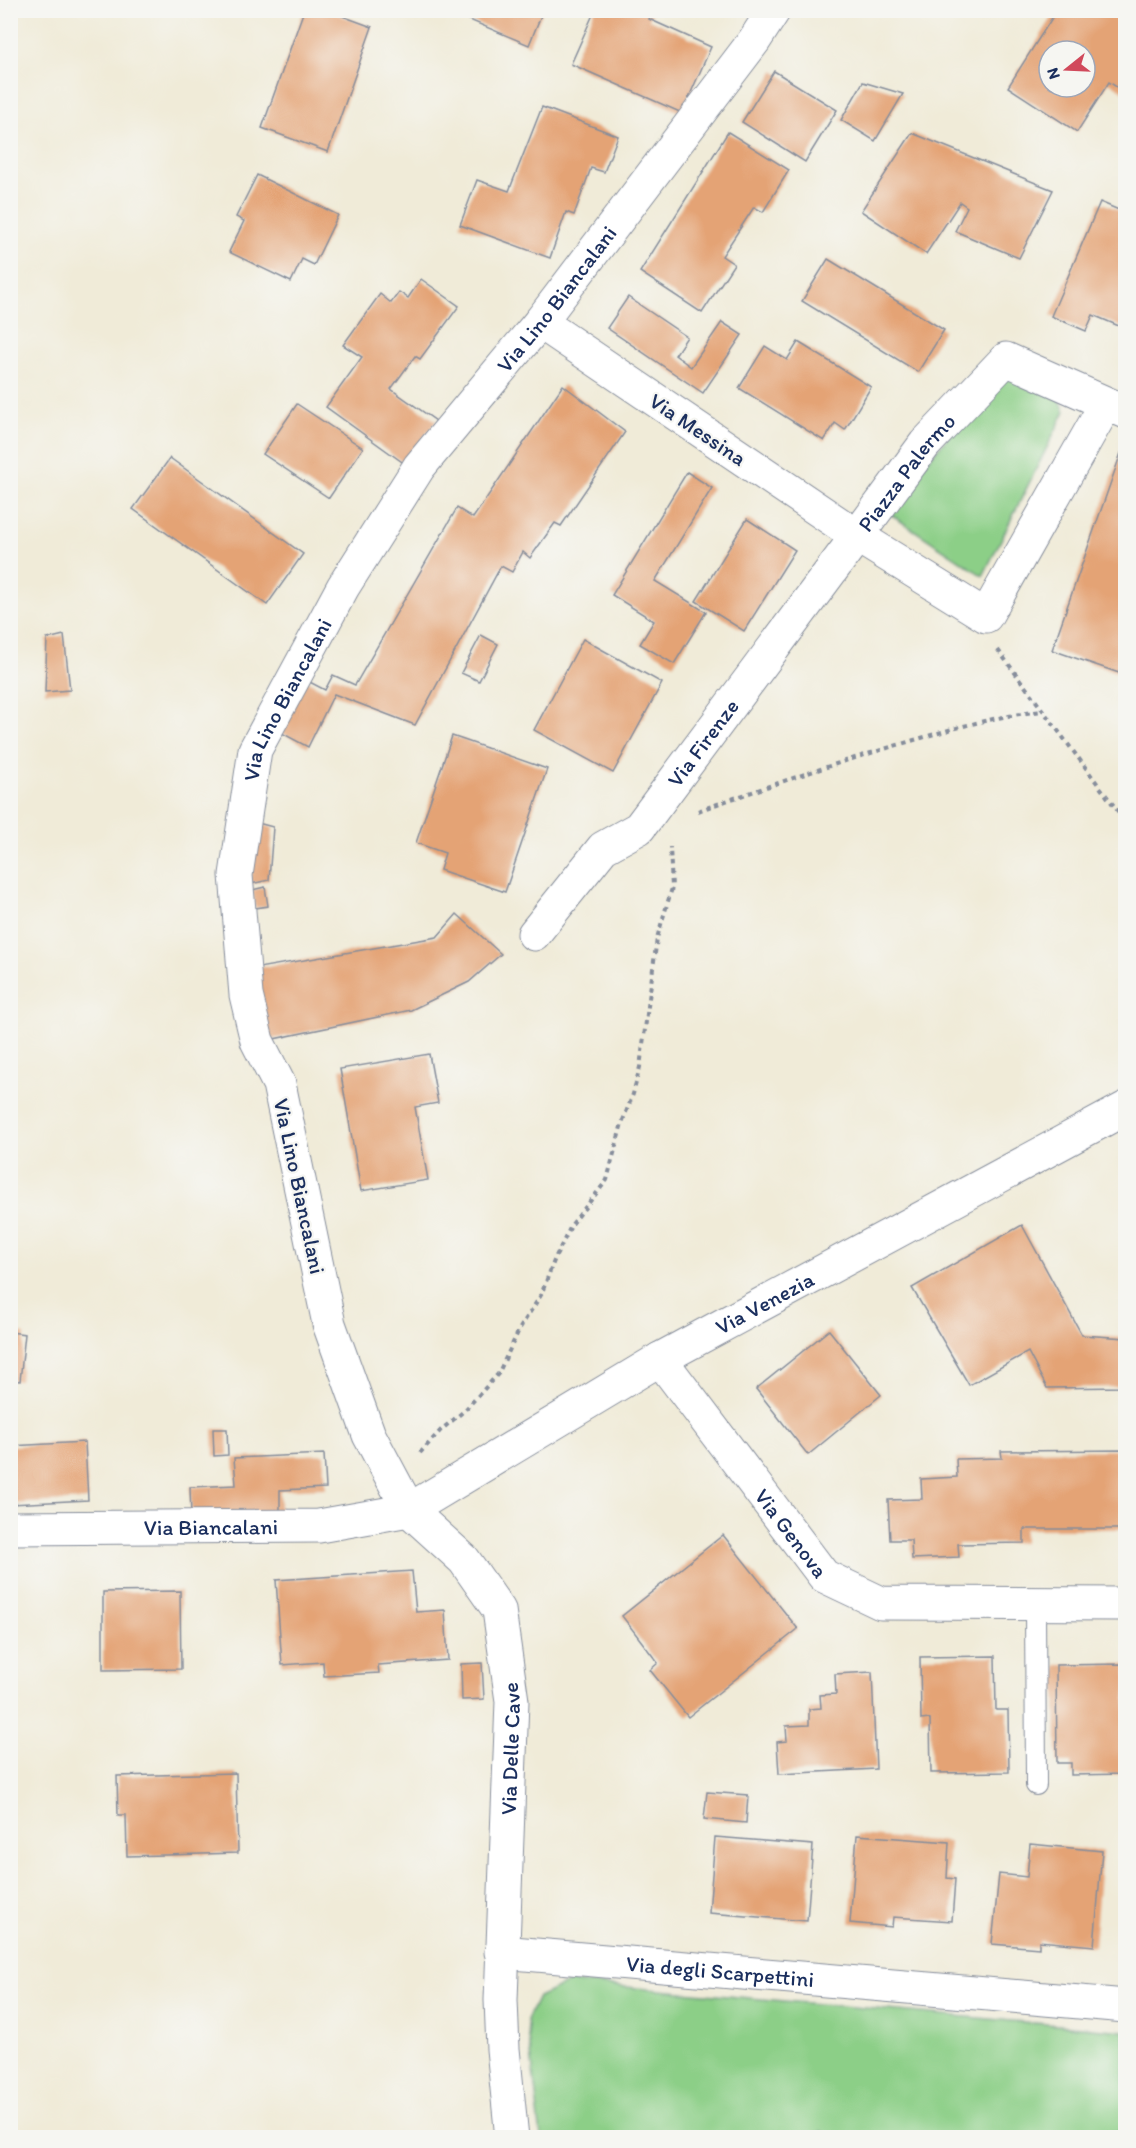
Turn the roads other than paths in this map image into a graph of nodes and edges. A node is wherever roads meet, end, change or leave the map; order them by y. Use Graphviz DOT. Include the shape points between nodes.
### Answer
graph roads {
  1 [pos="774,10"];
  2 [pos="540,322"];
  3 [pos="1115,408"];
  4 [pos="857,536"];
  5 [pos="534,934"];
  6 [pos="1125,1108"];
  7 [pos="660,1359"];
  8 [pos="402,1498"];
  9 [pos="10,1528"];
  10 [pos="1035,1604"];
  11 [pos="1125,1604"];
  12 [pos="1036,1785"];
  13 [pos="501,1952"];
  14 [pos="1125,2006"];
  15 [pos="512,2138"];
  1 -- 2 [label="street, Via Lino Biancalani"];
  2 -- 4 [label="street, Via Messina"];
  2 -- 8 [label="street, Via Lino Biancalani" via="419,467 337,597 255,750 236,875 246,995 256,1041 279,1084 329,1324 369,1435"];
  3 -- 4 [label="street, Piazza Palermo" via="1006,359 925,444"];
  3 -- 4 [label="street, Piazza Palermo" via="986,616"];
  4 -- 5 [label="street, Via Firenze" via="639,828 603,849"];
  6 -- 7 [label="street, Via Venezia"];
  7 -- 8 [label="street, Via Venezia"];
  7 -- 10 [label="street, Via Genova" via="824,1576 881,1603"];
  8 -- 9 [label="street, Via Biancalani" via="319,1526"];
  8 -- 13 [label="street, Via Delle Cave" via="464,1560 499,1610 512,1701"];
  10 -- 11 [label="street, Via Genova"];
  10 -- 12 [label="lane"];
  13 -- 14 [label="street, Via degli Scarpettini"];
  13 -- 15 [label="street" via="503,2049"];
}
